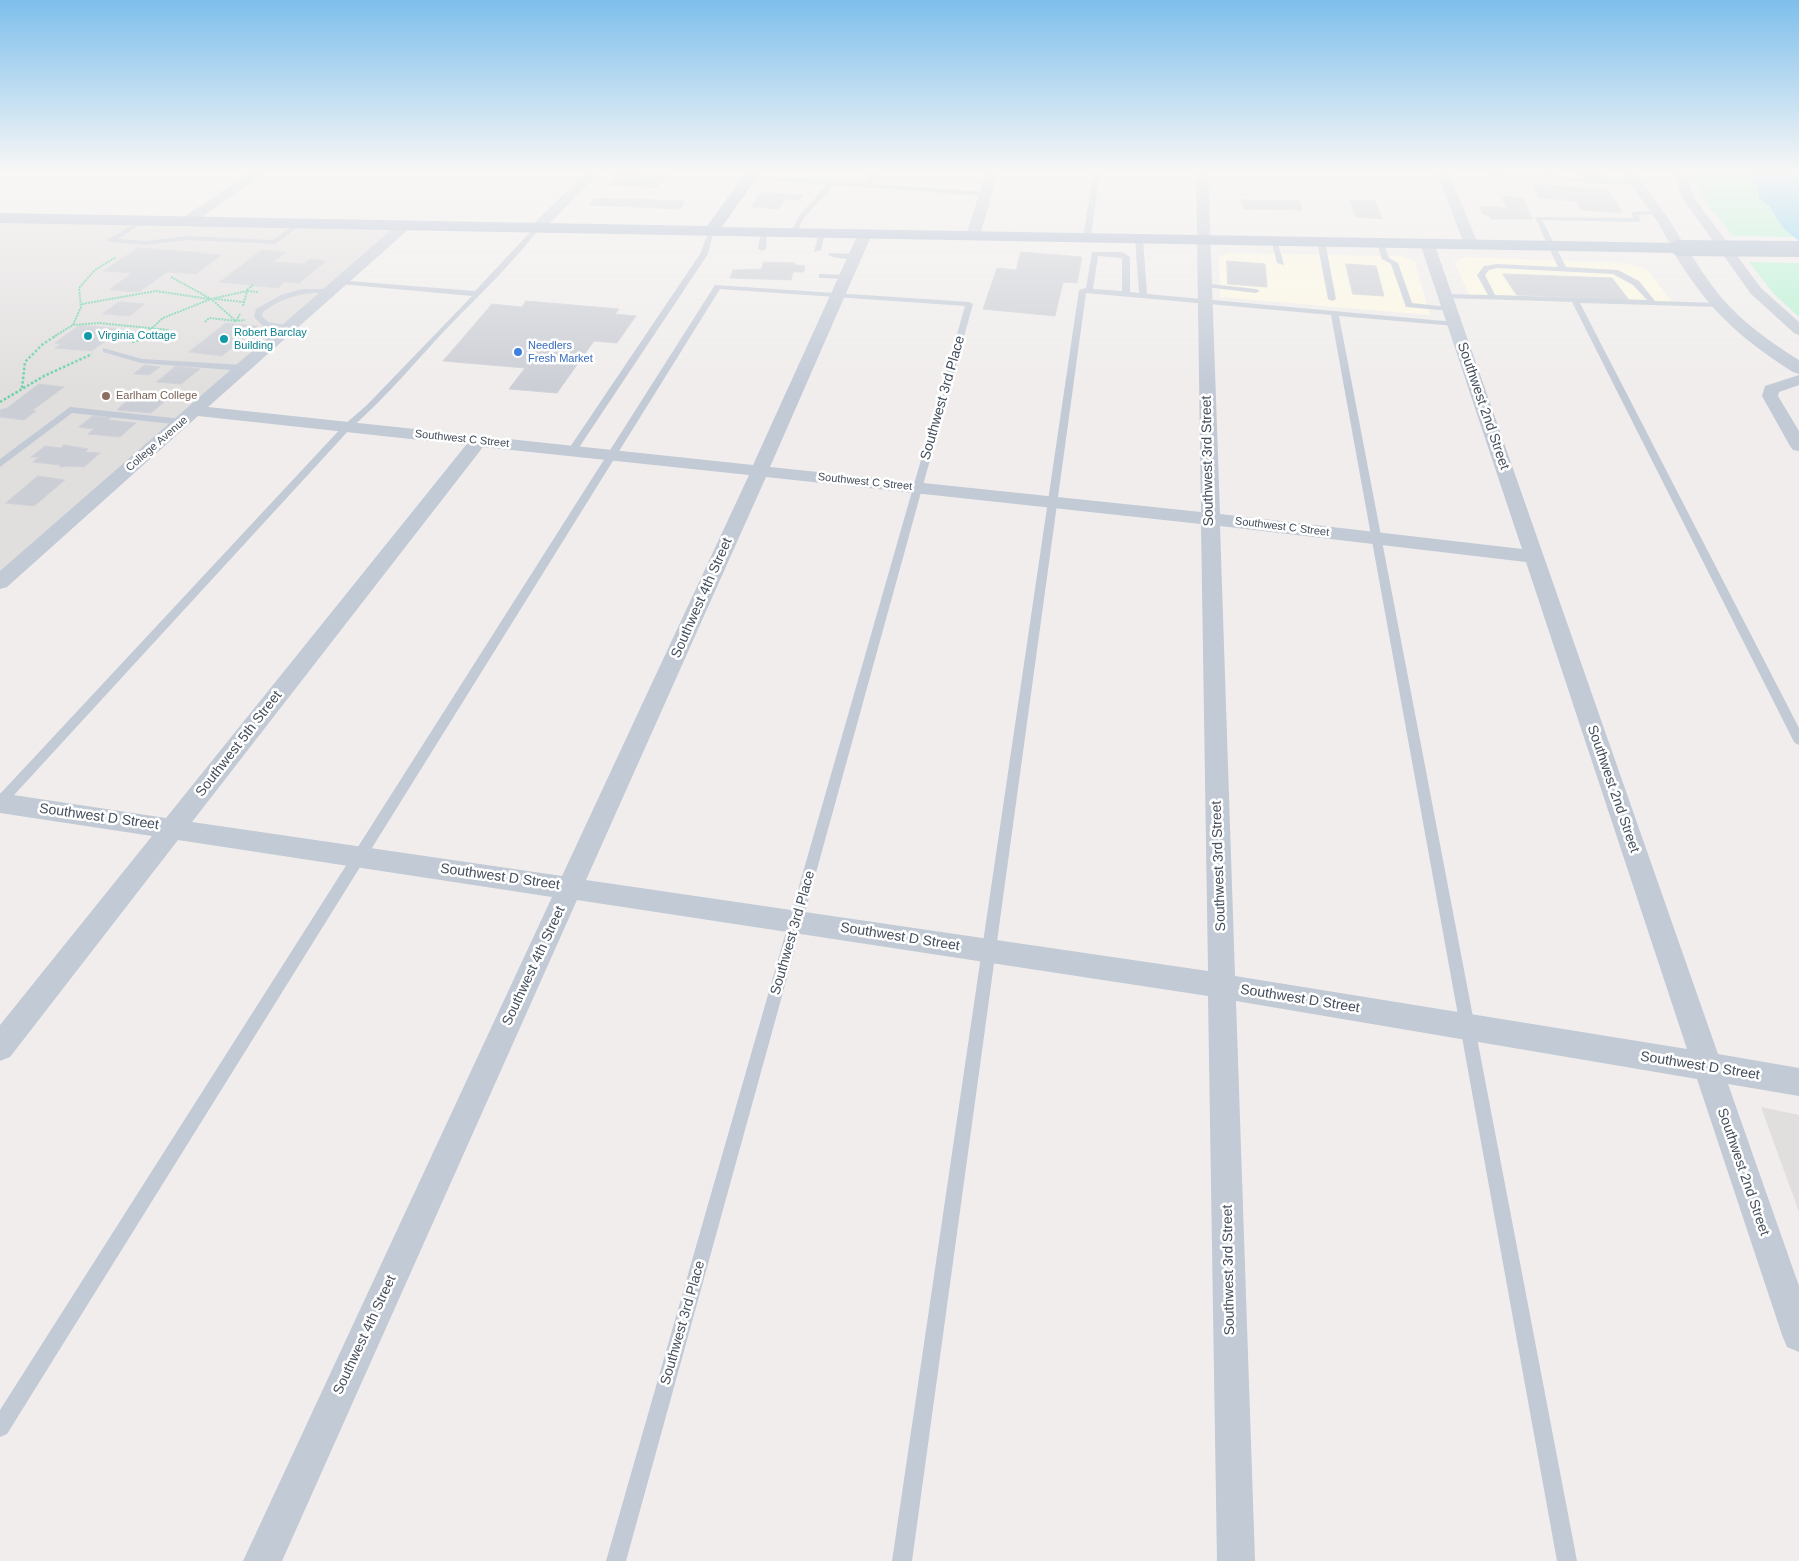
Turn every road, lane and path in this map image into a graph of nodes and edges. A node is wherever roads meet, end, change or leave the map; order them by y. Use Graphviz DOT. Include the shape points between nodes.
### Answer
graph roads {
  1 [pos="1379,242"];
  2 [pos="146,243"];
  3 [pos="385,243"];
  4 [pos="523,243"];
  5 [pos="707,243"];
  6 [pos="763,243"];
  7 [pos="819,243"];
  8 [pos="828,243"];
  9 [pos="940,243"];
  10 [pos="1104,243"];
  11 [pos="1138,243"];
  12 [pos="1204,243"];
  13 [pos="1274,243"];
  14 [pos="1322,243"];
  15 [pos="1420,243"];
  16 [pos="1427,243"];
  17 [pos="1676,243"];
  18 [pos="1721,243"];
  19 [pos="1471,244"];
  20 [pos="1551,245"];
  21 [pos="1679,248"];
  22 [pos="762,249"];
  23 [pos="1799,249"];
  24 [pos="817,250"];
  25 [pos="1106,253"];
  26 [pos="1281,263"];
  27 [pos="843,266"];
  28 [pos="1562,269"];
  29 [pos="171,277"];
  30 [pos="253,285"];
  31 [pos="335,287"];
  32 [pos="247,291"];
  33 [pos="1089,291"];
  34 [pos="1256,291"];
  35 [pos="1205,293"];
  36 [pos="478,294"];
  37 [pos="1126,294"];
  38 [pos="1143,296"];
  39 [pos="1493,298"];
  40 [pos="211,299"];
  41 [pos="1574,300"];
  42 [pos="244,302"];
  43 [pos="250,303"];
  44 [pos="1654,303"];
  45 [pos="82,304"];
  46 [pos="1719,305"];
  47 [pos="1334,306"];
  48 [pos="1450,310"];
  49 [pos="251,319"];
  50 [pos="236,321"];
  51 [pos="205,322"];
  52 [pos="73,325"];
  53 [pos="290,328"];
  54 [pos="169,330"];
  55 [pos="1799,330"];
  56 [pos="106,350"];
  57 [pos="244,368"];
  58 [pos="1799,368"];
  59 [pos="1799,380"];
  60 [pos="22,388"];
  61 [pos="188,417"];
  62 [pos="347,427"];
  63 [pos="479,440"];
  64 [pos="1799,446"];
  65 [pos="573,450"];
  66 [pos="612,455"];
  67 [pos="0,464"];
  68 [pos="760,470"];
  69 [pos="918,488"];
  70 [pos="1053,502"];
  71 [pos="1210,519"];
  72 [pos="1377,539"];
  73 [pos="1535,558"];
  74 [pos="0,582"];
  75 [pos="1799,740"];
  76 [pos="0,802"];
  77 [pos="173,828"];
  78 [pos="360,856"];
  79 [pos="570,887"];
  80 [pos="796,921"];
  81 [pos="989,951"];
  82 [pos="1222,986"];
  83 [pos="1468,1027"];
  84 [pos="0,1048"];
  85 [pos="1707,1068"];
  86 [pos="1799,1082"];
  87 [pos="1799,1335"];
  88 [pos="0,1428"];
  89 [pos="262,1561"];
  90 [pos="616,1561"];
  91 [pos="902,1561"];
  92 [pos="1236,1561"];
  93 [pos="1567,1561"];
  1 -- 48 [label="lane" via="1386,259 1394,263 1410,305"];
  2 -- 45 [label="path" via="107,262 85,278 79,288"];
  3 -- 31 [label="street, College Avenue"];
  4 -- 36 [label="lane"];
  5 -- 65 [label="lane" via="704,254"];
  6 -- 22 [label="lane"];
  7 -- 24 [label="lane"];
  8 -- 27 [label="main road"];
  9 -- 27 [label="main road"];
  10 -- 25 [label="lane"];
  11 -- 38 [label="lane"];
  12 -- 35 [label="street, Southwest 3rd Street"];
  13 -- 26 [label="lane"];
  14 -- 47 [label="lane"];
  15 -- 16 [label="main road"];
  16 -- 19 [label="main road"];
  16 -- 48 [label="street, Southwest 2nd Street"];
  17 -- 21 [label="street"];
  18 -- 55 [label="street" via="1756,291"];
  19 -- 20 [label="main road"];
  20 -- 21 [label="main road"];
  20 -- 28 [label="lane"];
  21 -- 23 [label="main road, bridge"];
  21 -- 46 [label="street"];
  25 -- 33 [label="lane" via="1094,255"];
  25 -- 37 [label="lane" via="1126,257"];
  27 -- 66 [label="lane" via="718,288"];
  27 -- 68 [label="street, Southwest 4th Street"];
  27 -- 69 [label="lane, Southwest 3rd Place" via="969,304"];
  28 -- 39 [label="lane" via="1487,268 1481,275"];
  28 -- 44 [label="lane" via="1603,270 1626,276"];
  29 -- 40 [label="path"];
  30 -- 32 [label="path"];
  31 -- 36 [label="lane"];
  31 -- 53 [label="street, College Avenue"];
  31 -- 53 [label="lane" via="280,296 259,311 258,317 266,324"];
  32 -- 40 [label="path"];
  32 -- 42 [label="path"];
  33 -- 37 [label="lane"];
  33 -- 70 [label="lane" via="1083,290"];
  34 -- 35 [label="lane"];
  35 -- 38 [label="lane"];
  35 -- 47 [label="lane"];
  35 -- 71 [label="street, Southwest 3rd Street"];
  36 -- 62 [label="lane"];
  37 -- 38 [label="lane"];
  39 -- 41 [label="lane"];
  39 -- 48 [label="lane"];
  40 -- 42 [label="path"];
  40 -- 45 [label="path" via="156,291"];
  40 -- 50 [label="path"];
  41 -- 44 [label="lane"];
  41 -- 75 [label="lane"];
  42 -- 43 [label="path"];
  42 -- 50 [label="path"];
  44 -- 46 [label="lane"];
  45 -- 52 [label="path" via="79,318"];
  46 -- 58 [label="street" via="1746,331"];
  47 -- 48 [label="lane"];
  47 -- 72 [label="lane"];
  48 -- 73 [label="street, Southwest 2nd Street"];
  49 -- 50 [label="path"];
  50 -- 51 [label="path" via="209,318"];
  52 -- 54 [label="path" via="99,323"];
  52 -- 60 [label="path" via="43,344 25,362"];
  53 -- 57 [label="street, College Avenue"];
  56 -- 57 [label="lane" via="141,360"];
  57 -- 61 [label="street, College Avenue"];
  59 -- 64 [label="street" via="1771,389 1770,396"];
  61 -- 62 [label="street, Southwest C Street"];
  61 -- 67 [label="lane" via="70,410"];
  61 -- 74 [label="street, College Avenue"];
  62 -- 63 [label="street, Southwest C Street"];
  62 -- 76 [label="lane"];
  63 -- 65 [label="street, Southwest C Street"];
  63 -- 77 [label="street, Southwest 5th Street"];
  65 -- 66 [label="street, Southwest C Street"];
  66 -- 68 [label="street, Southwest C Street"];
  66 -- 78 [label="lane"];
  68 -- 69 [label="street, Southwest C Street"];
  68 -- 79 [label="street, Southwest 4th Street"];
  69 -- 70 [label="street, Southwest C Street"];
  69 -- 80 [label="lane, Southwest 3rd Place"];
  70 -- 71 [label="street, Southwest C Street"];
  70 -- 81 [label="lane"];
  71 -- 72 [label="street, Southwest C Street"];
  71 -- 82 [label="street, Southwest 3rd Street"];
  72 -- 73 [label="street, Southwest C Street"];
  72 -- 83 [label="lane"];
  73 -- 85 [label="street, Southwest 2nd Street"];
  76 -- 77 [label="street, Southwest D Street"];
  77 -- 78 [label="street, Southwest D Street"];
  77 -- 84 [label="street, Southwest 5th Street"];
  78 -- 79 [label="street, Southwest D Street"];
  78 -- 88 [label="lane"];
  79 -- 80 [label="street, Southwest D Street"];
  79 -- 89 [label="street, Southwest 4th Street"];
  80 -- 81 [label="street, Southwest D Street"];
  80 -- 90 [label="lane, Southwest 3rd Place"];
  81 -- 82 [label="street, Southwest D Street"];
  81 -- 91 [label="lane"];
  82 -- 83 [label="street, Southwest D Street"];
  82 -- 92 [label="street, Southwest 3rd Street"];
  83 -- 85 [label="street, Southwest D Street"];
  83 -- 93 [label="lane"];
  85 -- 86 [label="street, Southwest D Street"];
  85 -- 87 [label="street, Southwest 2nd Street"];
}
